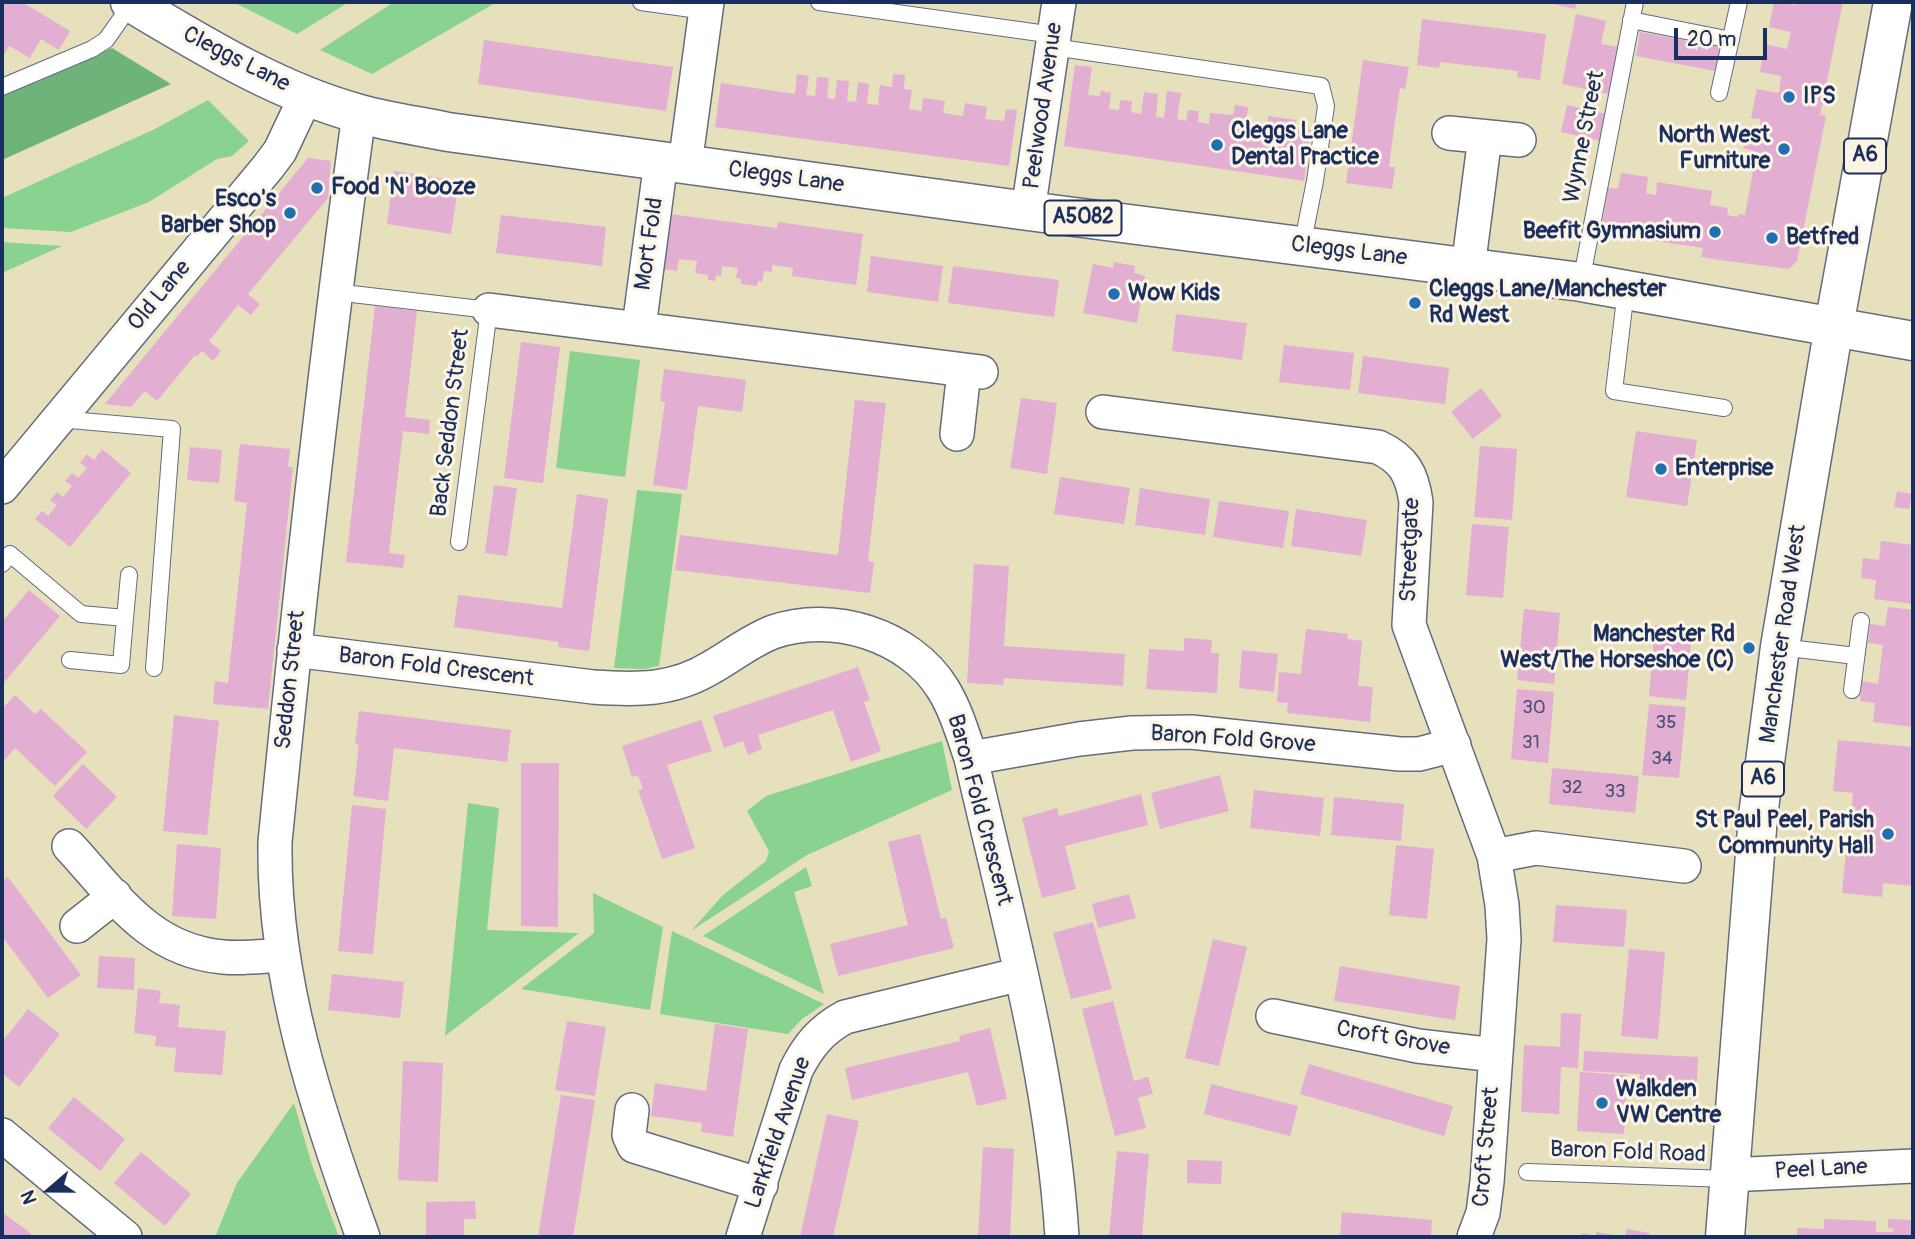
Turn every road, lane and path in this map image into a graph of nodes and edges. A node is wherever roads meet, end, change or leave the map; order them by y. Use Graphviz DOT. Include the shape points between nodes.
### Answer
graph roads {
  1 [pos="640,2"];
  2 [pos="818,2"];
  3 [pos="1059,2"];
  4 [pos="1635,2"];
  5 [pos="1739,2"];
  6 [pos="1893,2"];
  7 [pos="138,6"];
  8 [pos="706,6"];
  9 [pos="1631,20"];
  10 [pos="1731,40"];
  11 [pos="1053,41"];
  12 [pos="2,87"];
  13 [pos="290,89"];
  14 [pos="1719,93"];
  15 [pos="359,114"];
  16 [pos="1449,134"];
  17 [pos="1485,137"];
  18 [pos="1519,140"];
  19 [pos="673,163"];
  20 [pos="1028,211"];
  21 [pos="1302,246"];
  22 [pos="1468,268"];
  23 [pos="1581,282"];
  24 [pos="1626,290"];
  25 [pos="335,292"];
  26 [pos="489,310"];
  27 [pos="1834,326"];
  28 [pos="639,327"];
  29 [pos="1913,341"];
  30 [pos="1724,408"];
  31 [pos="1103,412"];
  32 [pos="57,419"];
  33 [pos="957,434"];
  34 [pos="2,487"];
  35 [pos="459,542"];
  36 [pos="2,564"];
  37 [pos="130,575"];
  38 [pos="125,618"];
  39 [pos="1861,621"];
  40 [pos="1780,647"];
  41 [pos="294,650"];
  42 [pos="1856,656"];
  43 [pos="70,660"];
  44 [pos="154,668"];
  45 [pos="1852,690"];
  46 [pos="1454,745"];
  47 [pos="971,758"];
  48 [pos="69,846"];
  49 [pos="1494,856"];
  50 [pos="1684,866"];
  51 [pos="115,896"];
  52 [pos="77,926"];
  53 [pos="283,955"];
  54 [pos="1020,974"];
  55 [pos="1288,1011"];
  56 [pos="1495,1055"];
  57 [pos="632,1110"];
  58 [pos="2,1135"];
  59 [pos="1913,1166"];
  60 [pos="1527,1172"];
  61 [pos="1728,1177"];
  62 [pos="761,1185"];
  63 [pos="124,1237"];
  64 [pos="363,1237"];
  65 [pos="743,1237"];
  66 [pos="1062,1237"];
  67 [pos="1474,1237"];
  68 [pos="1725,1237"];
  1 -- 8 [label="lane"];
  2 -- 11 [label="lane"];
  3 -- 11 [label="street, Peelwood Avenue"];
  4 -- 9 [label="lane, Wynne Street"];
  5 -- 10 [label="lane"];
  6 -- 27 [label="main road, A6"];
  7 -- 12 [label="lane" via="92,49"];
  7 -- 13 [label="main road, Cleggs Lane / A5082"];
  8 -- 19 [label="street, Mort Fold"];
  9 -- 10 [label="lane"];
  9 -- 23 [label="lane, Wynne Street"];
  10 -- 14 [label="lane"];
  11 -- 20 [label="street, Peelwood Avenue"];
  11 -- 21 [label="lane" via="1321,86 1326,107"];
  13 -- 15 [label="main road, Cleggs Lane / A5082"];
  13 -- 32 [label="street, Old Lane" via="280,151"];
  15 -- 19 [label="main road, Cleggs Lane / A5082" via="449,132"];
  15 -- 25 [label="street, Seddon Street"];
  16 -- 17 [label="street"];
  17 -- 18 [label="street"];
  17 -- 22 [label="street"];
  19 -- 20 [label="main road, Cleggs Lane / A5082"];
  19 -- 28 [label="street, Mort Fold"];
  20 -- 21 [label="main road, Cleggs Lane / A5082"];
  21 -- 22 [label="main road, Cleggs Lane / A5082"];
  22 -- 23 [label="main road, Cleggs Lane / A5082"];
  23 -- 24 [label="main road, Cleggs Lane / A5082"];
  24 -- 27 [label="main road, Cleggs Lane / A5082"];
  24 -- 30 [label="lane" via="1614,391"];
  25 -- 26 [label="lane"];
  25 -- 41 [label="street, Seddon Street"];
  26 -- 28 [label="street"];
  26 -- 35 [label="lane, Back Seddon Street"];
  27 -- 29 [label="main road, A5082"];
  27 -- 40 [label="main road, Manchester Road West / A6"];
  28 -- 33 [label="street" via="972,372"];
  31 -- 46 [label="street, Streetgate" via="1134,432 1378,447 1394,454 1413,483 1416,502 1409,625"];
  32 -- 34 [label="street, Old Lane"];
  32 -- 44 [label="lane" via="172,429"];
  36 -- 38 [label="lane" via="10,554 81,614"];
  37 -- 38 [label="lane"];
  38 -- 43 [label="lane" via="121,665"];
  39 -- 42 [label="lane"];
  40 -- 42 [label="lane"];
  40 -- 61 [label="main road, Manchester Road West / A6" via="1758,816"];
  41 -- 47 [label="street, Baron Fold Crescent" via="636,690 688,679 774,632 802,625 854,628 884,639 926,667 955,711"];
  41 -- 53 [label="street, Seddon Street" via="275,842 274,885"];
  42 -- 45 [label="lane"];
  46 -- 47 [label="street, Baron Fold Grove" via="1400,754 1191,732 1132,733"];
  46 -- 49 [label="street, Streetgate"];
  47 -- 54 [label="street, Baron Fold Crescent"];
  48 -- 51 [label="street"];
  49 -- 50 [label="street" via="1536,848 1649,847"];
  49 -- 56 [label="street, Streetgate" via="1504,939"];
  51 -- 52 [label="street"];
  51 -- 53 [label="street" via="144,927 181,948 223,957"];
  53 -- 64 [label="street, Seddon Street" via="322,1122"];
  54 -- 62 [label="street, Larkfield Avenue" via="845,1017 830,1026 805,1051 796,1070"];
  54 -- 66 [label="street, Baron Fold Crescent" via="1051,1122"];
  55 -- 56 [label="street, Croft Grove" via="1418,1046"];
  56 -- 67 [label="street, Croft Street" via="1487,1182"];
  57 -- 62 [label="street" via="629,1135 634,1146"];
  58 -- 63 [label="street"];
  59 -- 61 [label="street, Peel Lane"];
  60 -- 61 [label="lane, Baron Fold Road"];
  61 -- 68 [label="main road, Manchester Road West / A6"];
  62 -- 65 [label="street, Larkfield Avenue"];
}
